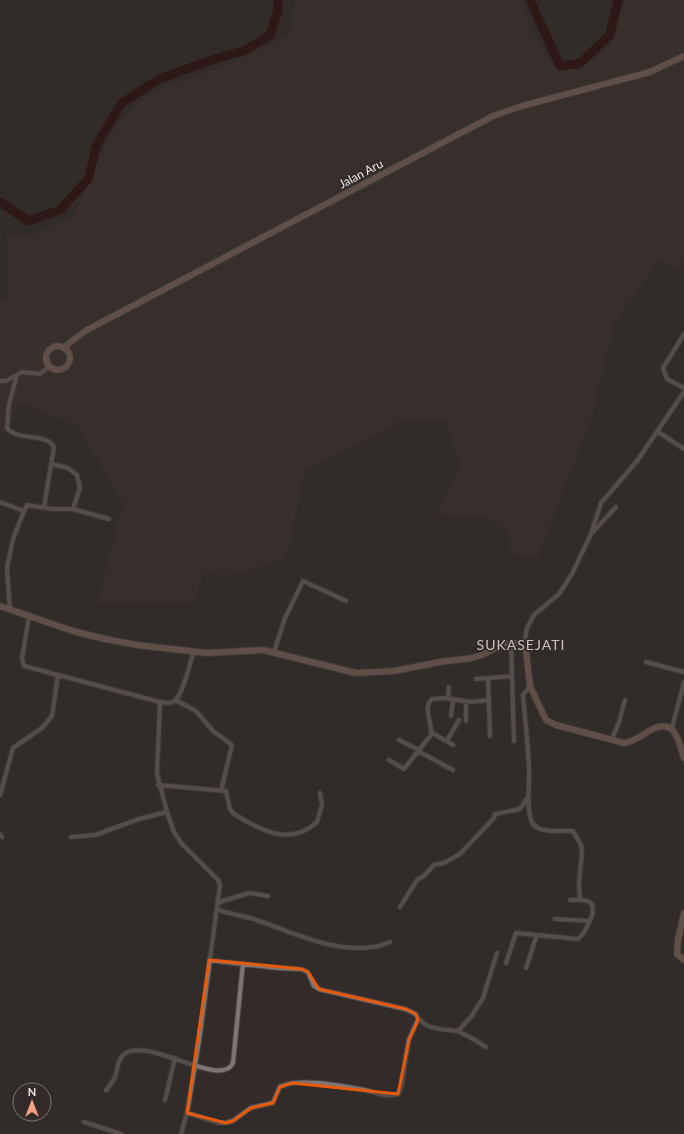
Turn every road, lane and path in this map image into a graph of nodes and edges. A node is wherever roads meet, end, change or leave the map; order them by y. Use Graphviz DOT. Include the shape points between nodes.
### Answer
graph roads {
  1 [pos="684,56"];
  2 [pos="684,334"];
  3 [pos="63,348"];
  4 [pos="48,367"];
  5 [pos="17,375"];
  6 [pos="0,382"];
  7 [pos="684,388"];
  8 [pos="684,392"];
  9 [pos="657,431"];
  10 [pos="684,449"];
  11 [pos="51,464"];
  12 [pos="0,502"];
  13 [pos="44,507"];
  14 [pos="616,507"];
  15 [pos="73,509"];
  16 [pos="24,511"];
  17 [pos="109,519"];
  18 [pos="592,534"];
  19 [pos="346,601"];
  20 [pos="0,606"];
  21 [pos="10,609"];
  22 [pos="29,617"];
  23 [pos="511,643"];
  24 [pos="524,647"];
  25 [pos="194,651"];
  26 [pos="274,652"];
  27 [pos="646,662"];
  28 [pos="684,672"];
  29 [pos="58,674"];
  30 [pos="512,676"];
  31 [pos="488,678"];
  32 [pos="476,679"];
  33 [pos="684,682"];
  34 [pos="530,686"];
  35 [pos="449,687"];
  36 [pos="175,700"];
  37 [pos="450,700"];
  38 [pos="489,700"];
  39 [pos="625,700"];
  40 [pos="160,702"];
  41 [pos="466,702"];
  42 [pos="451,716"];
  43 [pos="459,720"];
  44 [pos="466,721"];
  45 [pos="672,728"];
  46 [pos="431,732"];
  47 [pos="490,736"];
  48 [pos="612,739"];
  49 [pos="400,740"];
  50 [pos="447,741"];
  51 [pos="514,741"];
  52 [pos="453,744"];
  53 [pos="418,751"];
  54 [pos="684,758"];
  55 [pos="389,760"];
  56 [pos="453,770"];
  57 [pos="158,785"];
  58 [pos="221,791"];
  59 [pos="320,793"];
  60 [pos="0,795"];
  61 [pos="528,797"];
  62 [pos="167,812"];
  63 [pos="71,837"];
  64 [pos="268,896"];
  65 [pos="570,900"];
  66 [pos="580,900"];
  67 [pos="219,902"];
  68 [pos="400,907"];
  69 [pos="218,910"];
  70 [pos="684,913"];
  71 [pos="555,919"];
  72 [pos="590,921"];
  73 [pos="537,935"];
  74 [pos="390,942"];
  75 [pos="497,953"];
  76 [pos="210,960"];
  77 [pos="684,960"];
  78 [pos="242,963"];
  79 [pos="506,963"];
  80 [pos="526,968"];
  81 [pos="418,1020"];
  82 [pos="458,1031"];
  83 [pos="486,1047"];
  84 [pos="176,1058"];
  85 [pos="195,1064"];
  86 [pos="106,1090"];
  87 [pos="165,1100"];
  88 [pos="187,1113"];
  89 [pos="84,1122"];
  90 [pos="121,1134"];
  91 [pos="181,1134"];
  1 -- 3 [label="street, Jalan Aru" via="650,72 493,116 86,331"];
  2 -- 7 [label="street" via="663,368 667,379"];
  3 -- 4 [label="street" via="52,347 47,352 45,360"];
  3 -- 4 [label="street" via="69,354 67,367 56,371"];
  4 -- 5 [label="street" via="40,374 22,372"];
  5 -- 6 [label="street"];
  5 -- 11 [label="street" via="8,404 7,428 17,435 39,438 50,443 54,447"];
  8 -- 9 [label="street"];
  9 -- 10 [label="street"];
  9 -- 18 [label="street" via="638,462 601,503"];
  11 -- 13 [label="street"];
  11 -- 15 [label="street" via="68,468 78,475 80,488"];
  12 -- 16 [label="street"];
  13 -- 15 [label="street"];
  13 -- 16 [label="street" via="26,505"];
  14 -- 18 [label="street"];
  15 -- 17 [label="street"];
  16 -- 21 [label="street" via="13,539 7,568"];
  18 -- 24 [label="street" via="567,584 530,621"];
  19 -- 26 [label="street" via="303,581"];
  20 -- 21 [label="street"];
  21 -- 22 [label="street"];
  22 -- 25 [label="street" via="105,639"];
  22 -- 29 [label="street" via="22,658 24,666"];
  23 -- 24 [label="street" via="518,643"];
  23 -- 26 [label="street" via="472,658 369,673 347,672"];
  23 -- 30 [label="street"];
  24 -- 34 [label="street"];
  25 -- 26 [label="street"];
  25 -- 36 [label="street" via="186,678"];
  27 -- 28 [label="street"];
  29 -- 40 [label="street"];
  29 -- 60 [label="street" via="52,716 42,728 13,748"];
  30 -- 31 [label="street"];
  30 -- 51 [label="street"];
  31 -- 32 [label="street"];
  31 -- 38 [label="street"];
  33 -- 45 [label="street"];
  34 -- 48 [label="street" via="542,714 550,722"];
  34 -- 61 [label="street" via="523,695 529,768"];
  35 -- 37 [label="street"];
  36 -- 40 [label="street" via="171,703"];
  36 -- 58 [label="street" via="196,711 213,731 232,745"];
  37 -- 41 [label="street"];
  37 -- 42 [label="street"];
  37 -- 46 [label="street" via="434,698 429,703 428,720"];
  38 -- 41 [label="street"];
  38 -- 47 [label="street"];
  39 -- 48 [label="street"];
  40 -- 57 [label="street" via="156,759"];
  41 -- 44 [label="street"];
  43 -- 50 [label="street"];
  45 -- 48 [label="street" via="658,727 629,743"];
  45 -- 54 [label="street" via="676,732"];
  46 -- 50 [label="street"];
  46 -- 53 [label="street"];
  49 -- 53 [label="street"];
  50 -- 52 [label="street"];
  53 -- 55 [label="street" via="404,769"];
  53 -- 56 [label="street"];
  57 -- 58 [label="street"];
  57 -- 62 [label="street"];
  58 -- 59 [label="street" via="227,792 230,809 234,814 271,833 281,835 300,832 317,822 322,806"];
  61 -- 66 [label="street" via="535,826 573,831 581,845"];
  61 -- 68 [label="street" via="520,809 495,814 460,854 444,863 434,865 416,882"];
  62 -- 63 [label="street" via="95,835"];
  62 -- 67 [label="street" via="174,832 182,844 220,882"];
  64 -- 67 [label="street" via="250,892"];
  65 -- 66 [label="street"];
  66 -- 72 [label="street" via="591,902 593,906"];
  67 -- 69 [label="street"];
  69 -- 74 [label="street" via="322,942 366,949 378,948"];
  69 -- 76 [label="street"];
  70 -- 77 [label="street" via="677,947 677,954"];
  71 -- 72 [label="street"];
  72 -- 73 [label="street" via="578,939"];
  73 -- 79 [label="street" via="516,933"];
  73 -- 80 [label="street"];
  75 -- 82 [label="street" via="483,998"];
  76 -- 78 [label="street"];
  76 -- 85 [label="street"];
  78 -- 81 [label="street" via="302,969 308,972 314,986 319,989 406,1009 416,1014"];
  78 -- 85 [label="street" via="233,1063 226,1071 219,1072"];
  81 -- 82 [label="street" via="433,1028"];
  81 -- 88 [label="street" via="409,1040 400,1092 394,1095 344,1087 292,1083 280,1088 273,1103 251,1108 233,1122 218,1123"];
  82 -- 83 [label="street"];
  84 -- 85 [label="street"];
  84 -- 86 [label="street" via="148,1052 126,1053 119,1060 116,1076"];
  84 -- 87 [label="street"];
  85 -- 88 [label="street"];
  88 -- 91 [label="street"];
  89 -- 90 [label="street"];
}
